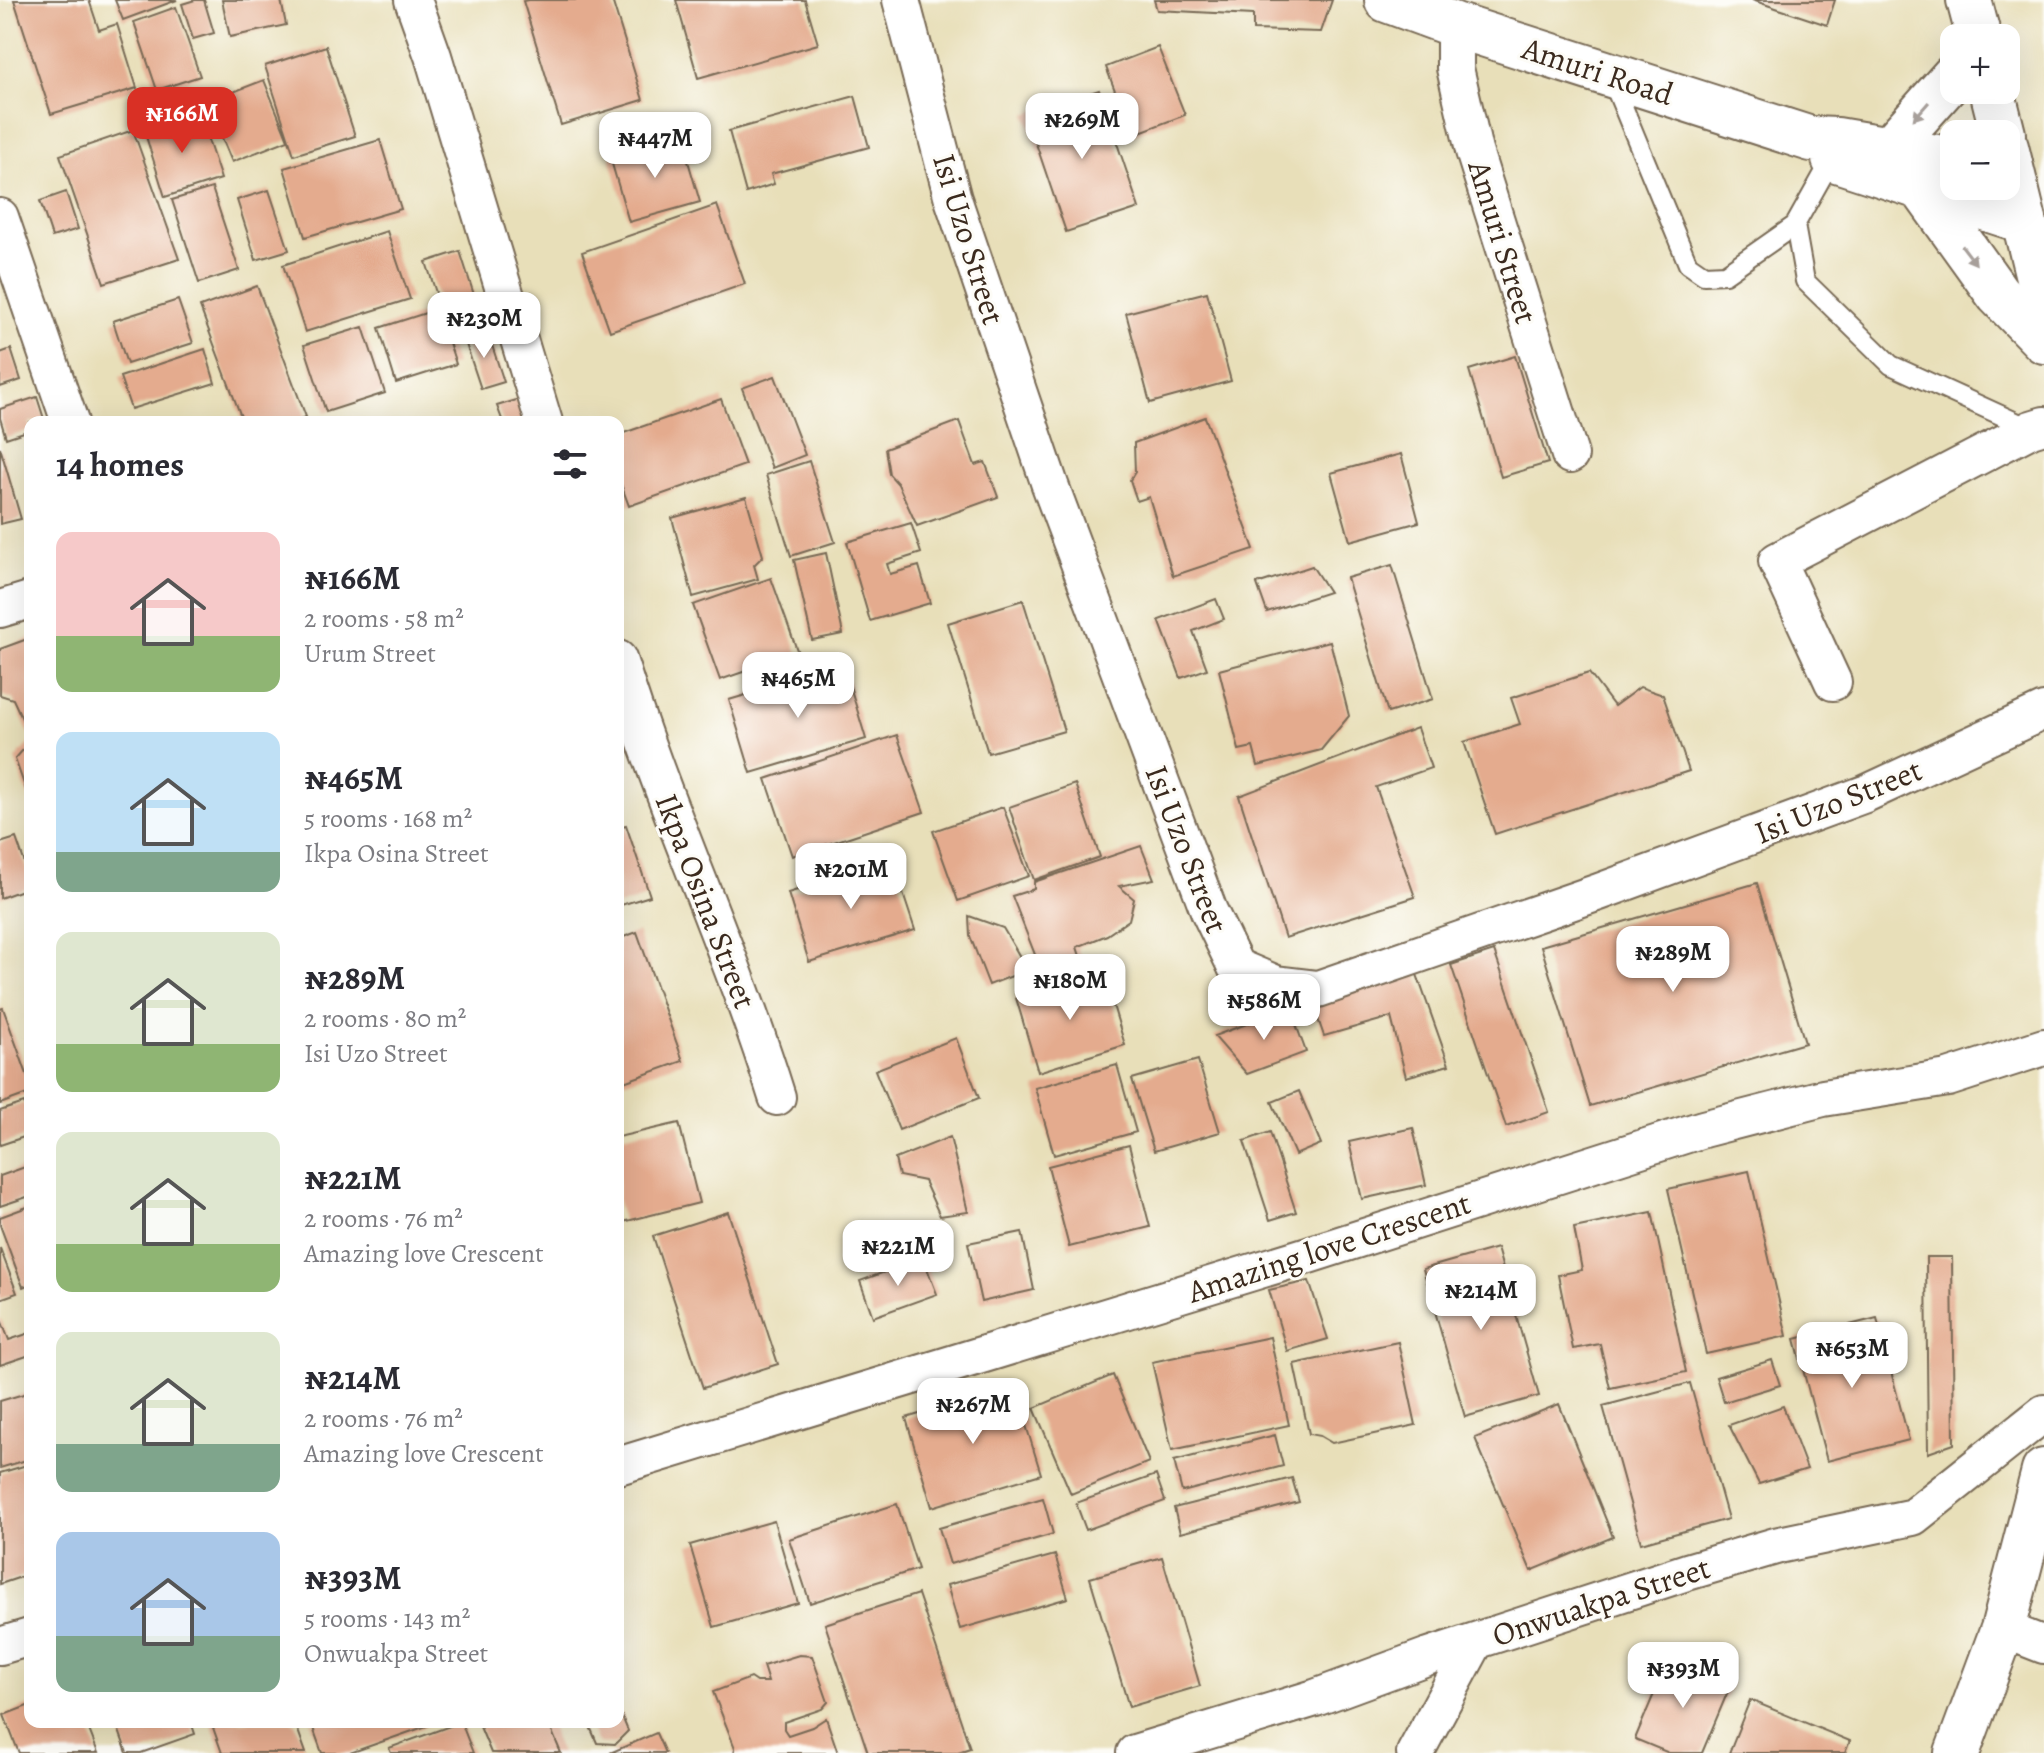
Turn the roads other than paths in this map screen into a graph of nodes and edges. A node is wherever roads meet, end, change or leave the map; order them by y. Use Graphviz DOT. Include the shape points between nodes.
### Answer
graph roads {
  1 [pos="413,0"];
  2 [pos="901,0"];
  3 [pos="1387,0"];
  4 [pos="1969,0"];
  5 [pos="1975,24"];
  6 [pos="1455,25"];
  7 [pos="1611,75"];
  8 [pos="1940,92"];
  9 [pos="1890,148"];
  10 [pos="1821,149"];
  11 [pos="1939,176"];
  12 [pos="2019,200"];
  13 [pos="0,217"];
  14 [pos="2024,221"];
  15 [pos="1795,225"];
  16 [pos="2044,302"];
  17 [pos="2044,341"];
  18 [pos="68,416"];
  19 [pos="542,416"];
  20 [pos="2037,427"];
  21 [pos="1570,455"];
  22 [pos="24,602"];
  23 [pos="0,609"];
  24 [pos="624,676"];
  25 [pos="1833,682"];
  26 [pos="2044,711"];
  27 [pos="2044,1047"];
  28 [pos="777,1097"];
  29 [pos="2044,1413"];
  30 [pos="624,1464"];
  31 [pos="2044,1471"];
  32 [pos="2003,1629"];
  33 [pos="24,1639"];
  34 [pos="1475,1642"];
  35 [pos="2044,1645"];
  36 [pos="0,1646"];
  37 [pos="1135,1753"];
  38 [pos="1415,1753"];
  39 [pos="1957,1753"];
  1 -- 19 [label="street"];
  2 -- 26 [label="street, Isi Uzo Street" via="953,199 1050,485 1209,911 1236,967 1276,984 1318,989 1865,794"];
  3 -- 6 [label="main road, Amuri Road"];
  4 -- 5 [label="main road"];
  6 -- 7 [label="main road, Amuri Road"];
  6 -- 21 [label="street, Amuri Street" via="1455,68 1474,151"];
  7 -- 10 [label="main road, Amuri Road"];
  7 -- 15 [label="lane" via="1688,264 1704,275 1725,274"];
  8 -- 9 [label="main road, one-way"];
  9 -- 10 [label="main road, Amuri Road" via="1837,140"];
  9 -- 11 [label="main road, Amuri Road"];
  10 -- 11 [label="main road, Amuri Road"];
  10 -- 15 [label="lane"];
  11 -- 14 [label="main road, Amuri Road"];
  11 -- 17 [label="main road, one-way" via="1998,294"];
  12 -- 14 [label="main road"];
  13 -- 18 [label="street"];
  14 -- 16 [label="main road"];
  15 -- 20 [label="lane" via="1805,281 1891,365"];
  20 -- 25 [label="street" via="1777,561"];
  22 -- 23 [label="street"];
  24 -- 28 [label="street, Ikpa Osina Street"];
  27 -- 30 [label="street, Amazing love Crescent" via="1948,1078 1823,1098 1703,1129"];
  29 -- 34 [label="street, Onwuakpa Street" via="1913,1517 1779,1545"];
  31 -- 32 [label="main road"];
  32 -- 35 [label="street"];
  32 -- 39 [label="main road"];
  33 -- 36 [label="street"];
  34 -- 37 [label="street, Onwuakpa Street"];
  34 -- 38 [label="street"];
}
